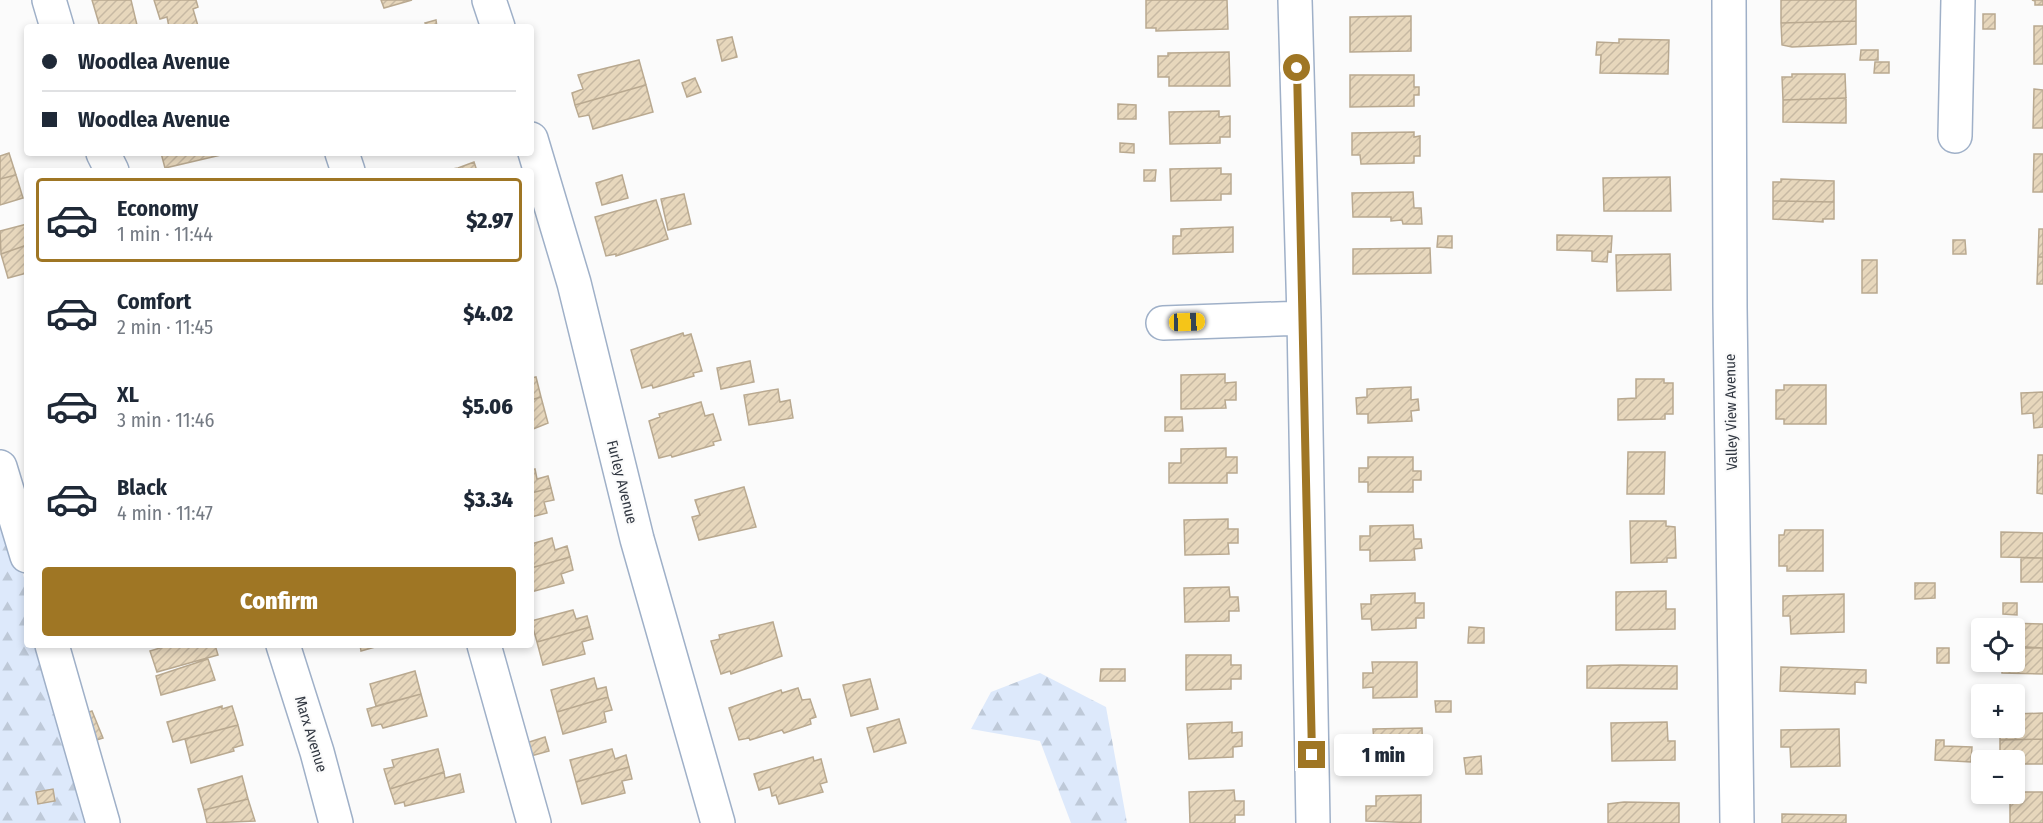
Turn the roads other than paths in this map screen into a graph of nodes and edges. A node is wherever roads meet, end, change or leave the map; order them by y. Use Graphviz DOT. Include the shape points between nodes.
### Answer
graph roads {
  1 [pos="49,0"];
  2 [pos="489,0"];
  3 [pos="1295,0"];
  4 [pos="1729,0"];
  5 [pos="1958,0"];
  6 [pos="56,24"];
  7 [pos="497,24"];
  8 [pos="1955,135"];
  9 [pos="534,149"];
  10 [pos="1305,318"];
  11 [pos="1164,323"];
  12 [pos="11,477"];
  13 [pos="24,541"];
  14 [pos="53,648"];
  15 [pos="284,648"];
  16 [pos="484,648"];
  17 [pos="103,823"];
  18 [pos="336,823"];
  19 [pos="534,823"];
  20 [pos="718,823"];
  21 [pos="1313,823"];
  22 [pos="1737,823"];
  1 -- 6 [label="street"];
  2 -- 7 [label="street"];
  3 -- 10 [label="street"];
  4 -- 22 [label="street, Valley View Avenue"];
  5 -- 8 [label="street"];
  9 -- 20 [label="street, Furley Avenue" via="574,283 637,539"];
  10 -- 11 [label="street"];
  10 -- 21 [label="street"];
  12 -- 13 [label="street"];
  14 -- 17 [label="street"];
  15 -- 18 [label="street, Marx Avenue"];
  16 -- 19 [label="street"];
}
